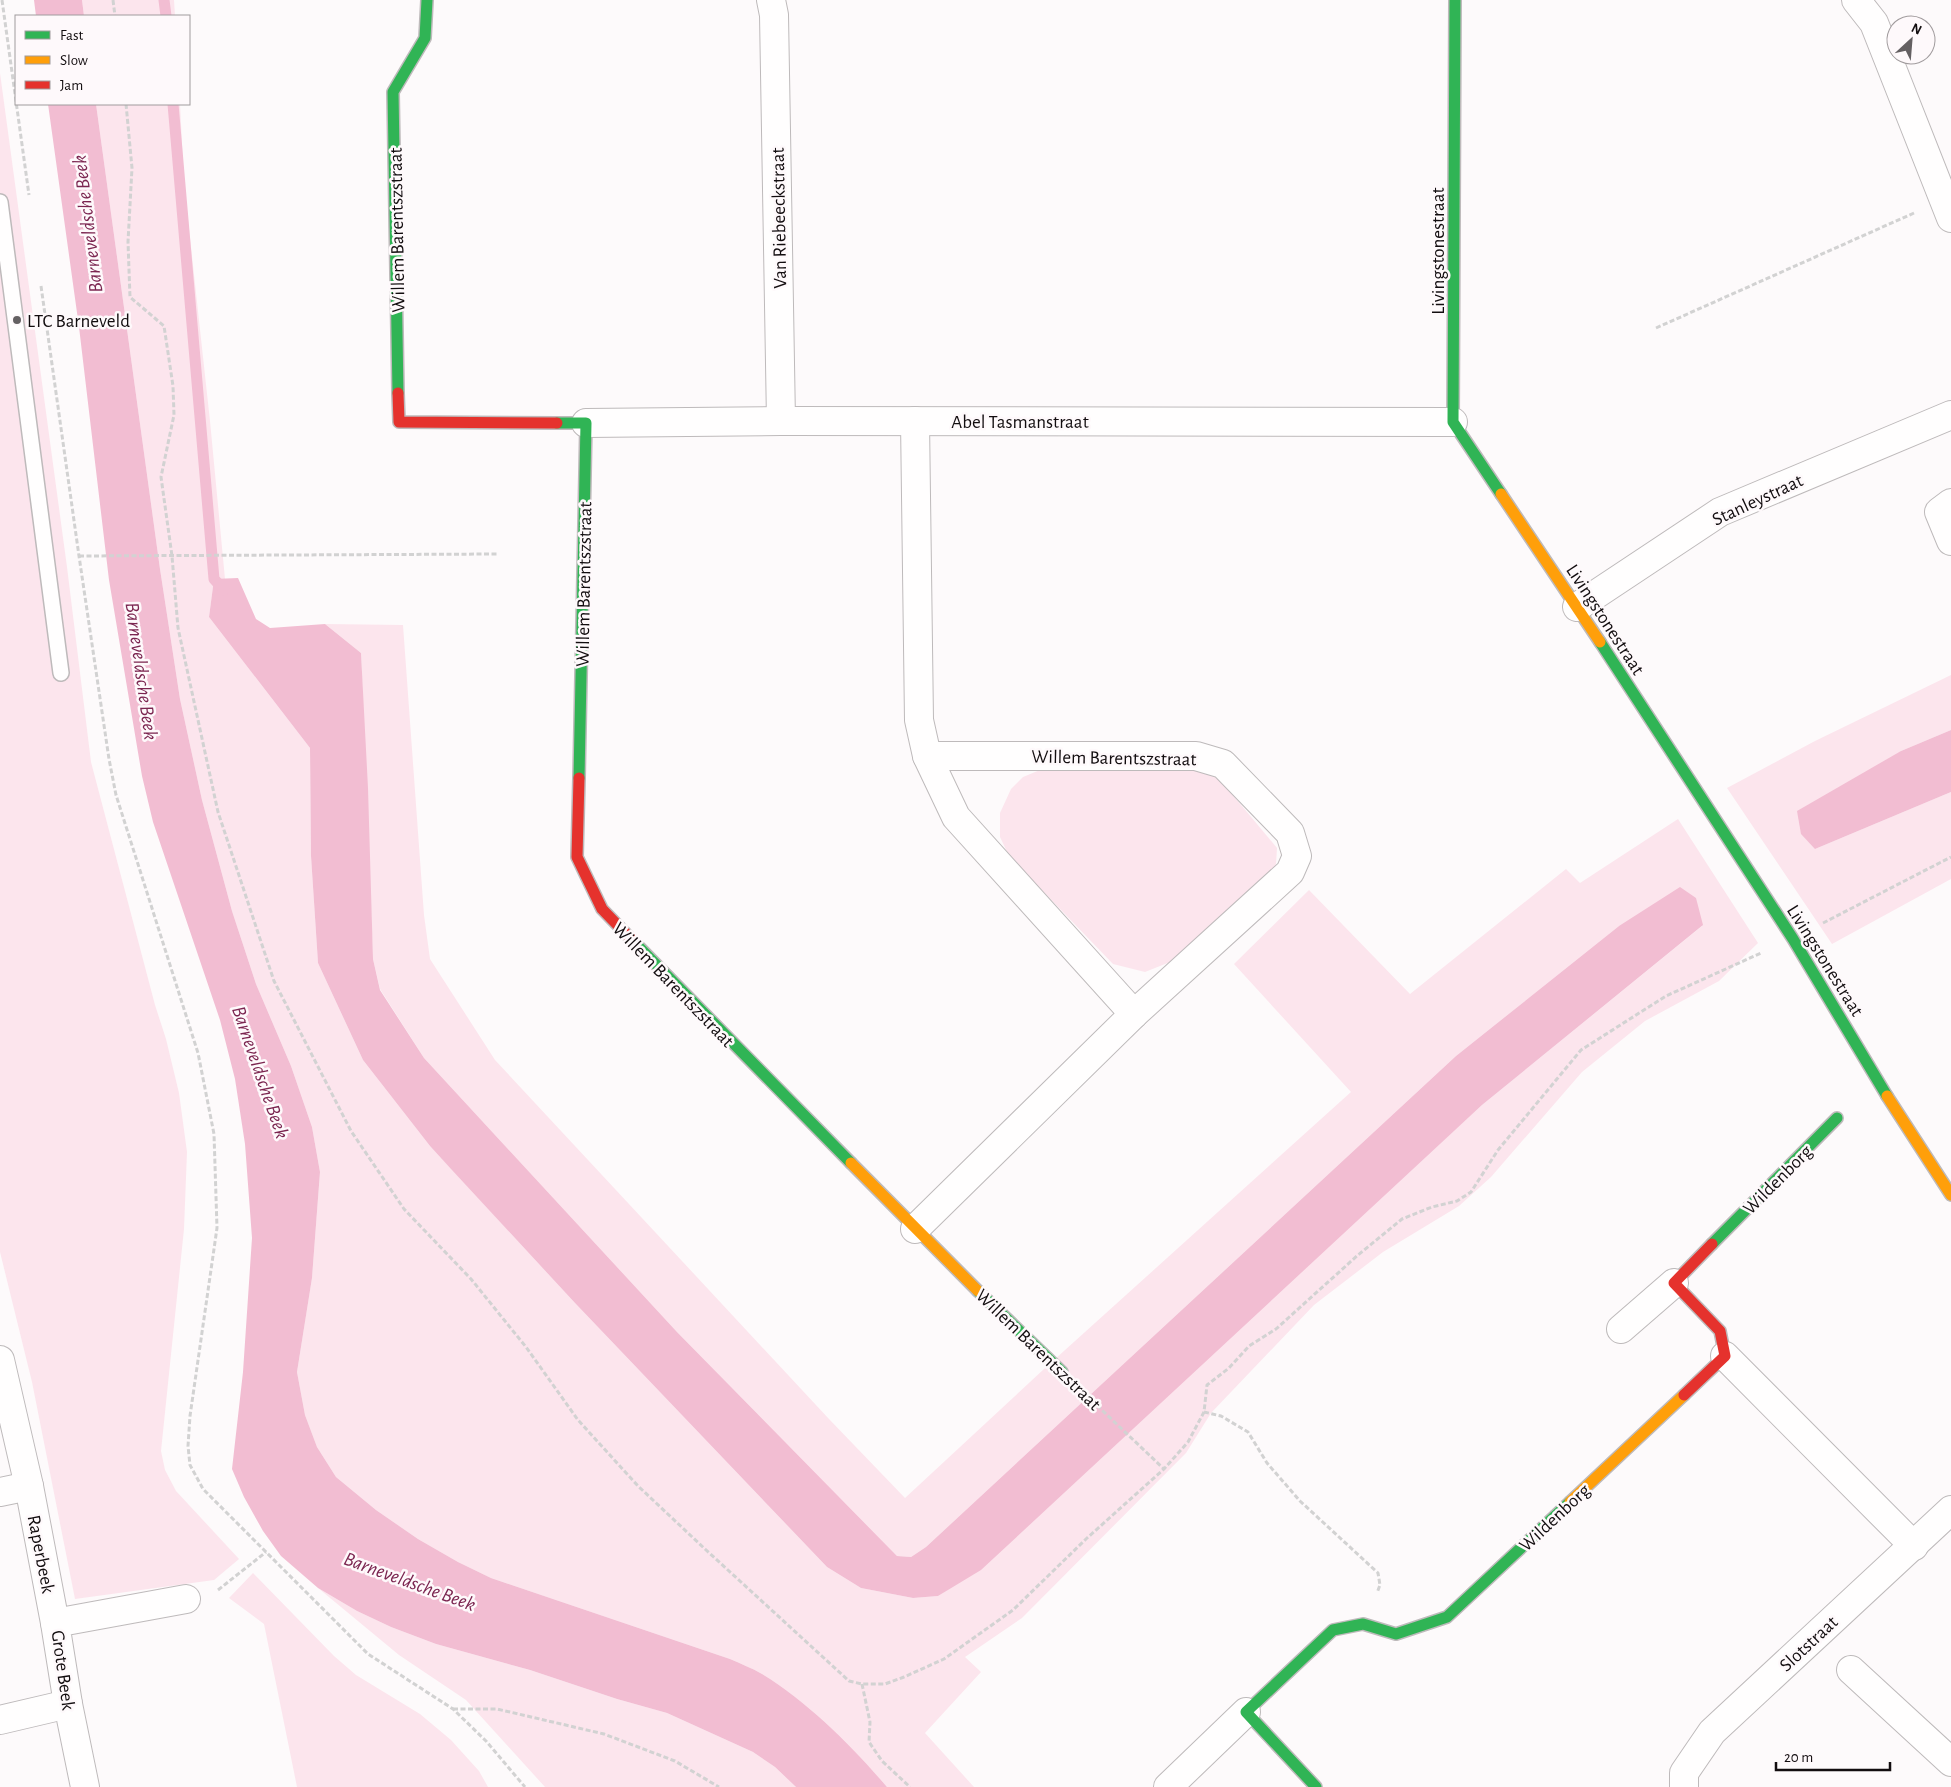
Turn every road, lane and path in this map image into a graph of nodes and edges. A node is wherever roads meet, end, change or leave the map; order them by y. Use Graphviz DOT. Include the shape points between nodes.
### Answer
graph roads {
  1 [pos="2,0"];
  2 [pos="113,0"];
  3 [pos="427,0"];
  4 [pos="1455,0"];
  5 [pos="1856,0"];
  6 [pos="780,5"];
  7 [pos="115,15"];
  8 [pos="15,94"];
  9 [pos="17,105"];
  10 [pos="126,105"];
  11 [pos="29,195"];
  12 [pos="0,202"];
  13 [pos="1947,209"];
  14 [pos="41,283"];
  15 [pos="1656,328"];
  16 [pos="1951,415"];
  17 [pos="782,420"];
  18 [pos="914,421"];
  19 [pos="1453,422"];
  20 [pos="586,423"];
  21 [pos="1951,503"];
  22 [pos="1951,541"];
  23 [pos="497,554"];
  24 [pos="79,556"];
  25 [pos="172,556"];
  26 [pos="1577,607"];
  27 [pos="61,673"];
  28 [pos="927,756"];
  29 [pos="1951,856"];
  30 [pos="1793,938"];
  31 [pos="1134,1014"];
  32 [pos="1837,1118"];
  33 [pos="1951,1195"];
  34 [pos="915,1229"];
  35 [pos="1674,1283"];
  36 [pos="1622,1329"];
  37 [pos="1725,1356"];
  38 [pos="0,1360"];
  39 [pos="1062,1372"];
  40 [pos="1204,1412"];
  41 [pos="1164,1469"];
  42 [pos="28,1486"];
  43 [pos="0,1492"];
  44 [pos="1951,1510"];
  45 [pos="1914,1546"];
  46 [pos="266,1552"];
  47 [pos="186,1599"];
  48 [pos="55,1623"];
  49 [pos="1363,1624"];
  50 [pos="1851,1670"];
  51 [pos="862,1684"];
  52 [pos="68,1704"];
  53 [pos="453,1709"];
  54 [pos="1246,1712"];
  55 [pos="0,1720"];
  56 [pos="1951,1762"];
  57 [pos="85,1787"];
  58 [pos="525,1787"];
  59 [pos="719,1787"];
  60 [pos="910,1787"];
  61 [pos="1168,1787"];
  62 [pos="1316,1787"];
  63 [pos="1684,1787"];
  1 -- 8 [label="path"];
  2 -- 7 [label="path"];
  3 -- 20 [label="street, Willem Barentszstraat" via="425,38 393,92 399,422"];
  4 -- 19 [label="street, Livingstonestraat"];
  5 -- 13 [label="street" via="1874,23"];
  6 -- 17 [label="street, Van Riebeeckstraat"];
  9 -- 11 [label="path"];
  10 -- 25 [label="path" via="132,168 128,242 130,297 164,326 173,386 174,415 161,477"];
  12 -- 27 [label="lane"];
  13 -- 15 [label="path"];
  14 -- 24 [label="path"];
  16 -- 26 [label="street, Stanleystraat" via="1720,512"];
  17 -- 18 [label="street, Abel Tasmanstraat"];
  17 -- 20 [label="street, Abel Tasmanstraat"];
  18 -- 19 [label="street, Abel Tasmanstraat"];
  18 -- 28 [label="street" via="919,720"];
  19 -- 26 [label="street, Livingstonestraat"];
  20 -- 34 [label="street, Willem Barentszstraat" via="577,857 602,909"];
  21 -- 22 [label="street" via="1939,512"];
  23 -- 25 [label="path"];
  24 -- 25 [label="path"];
  24 -- 46 [label="path" via="116,795 198,1053 214,1134 217,1228 190,1416 190,1464 203,1488"];
  25 -- 51 [label="path" via="178,628 218,812 274,981 351,1131 404,1209 471,1279 526,1347 578,1420 638,1486 839,1672"];
  26 -- 30 [label="street, Livingstonestraat"];
  28 -- 31 [label="street" via="956,817"];
  28 -- 31 [label="street, Willem Barentszstraat" via="1196,756 1223,764 1290,833 1297,856 1290,872"];
  29 -- 30 [label="path"];
  30 -- 33 [label="street, Livingstonestraat"];
  30 -- 40 [label="path" via="1666,996 1581,1050 1498,1150 1471,1192 1458,1201 1402,1218 1207,1385"];
  31 -- 34 [label="street, Willem Barentszstraat"];
  32 -- 35 [label="street, Wildenborg"];
  34 -- 39 [label="street, Willem Barentszstraat"];
  35 -- 36 [label="street, Wildenborg"];
  35 -- 37 [label="street" via="1720,1332"];
  37 -- 45 [label="street"];
  37 -- 49 [label="street, Wildenborg" via="1447,1617 1396,1634"];
  38 -- 42 [label="street, Raperbeek"];
  39 -- 41 [label="path, Willem Barentszstraat"];
  40 -- 41 [label="path" via="1188,1442"];
  40 -- 49 [label="path" via="1221,1416 1248,1432 1267,1463 1300,1501 1378,1573 1380,1585"];
  41 -- 51 [label="path" via="1005,1616 944,1659 885,1684"];
  42 -- 43 [label="street"];
  42 -- 48 [label="street, Raperbeek"];
  44 -- 45 [label="street, Slotstraat"];
  45 -- 63 [label="street, Slotstraat" via="1712,1732 1684,1773"];
  46 -- 47 [label="path" via="219,1590"];
  46 -- 53 [label="path" via="368,1654"];
  47 -- 48 [label="street, Grote Beek"];
  48 -- 52 [label="street, Grote Beek"];
  49 -- 54 [label="street, Wildenborg" via="1334,1630"];
  50 -- 56 [label="street"];
  51 -- 60 [label="path" via="870,1722 869,1742 882,1762"];
  52 -- 55 [label="street"];
  52 -- 57 [label="street, Grote Beek"];
  53 -- 58 [label="path" via="486,1741"];
  53 -- 59 [label="path" via="497,1709 604,1734 675,1761"];
  54 -- 61 [label="street, Wildenborg"];
  54 -- 62 [label="street"];
}
